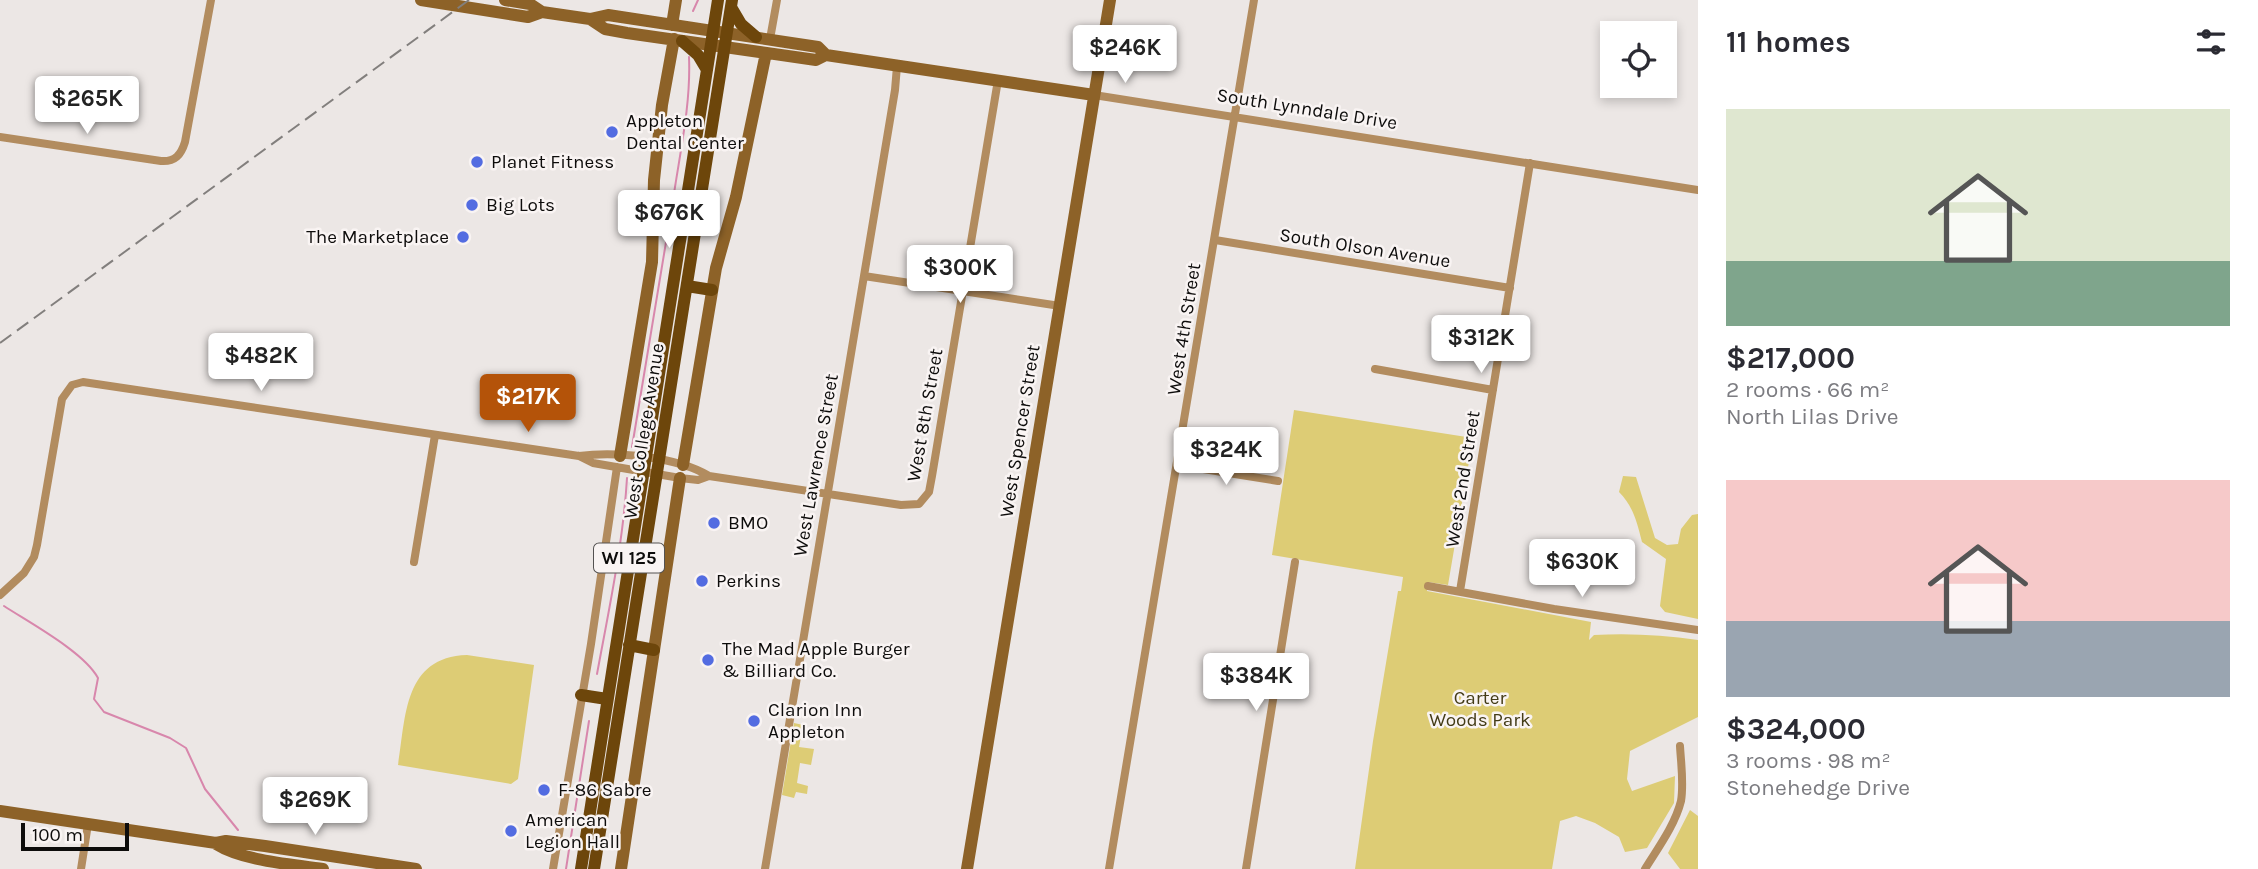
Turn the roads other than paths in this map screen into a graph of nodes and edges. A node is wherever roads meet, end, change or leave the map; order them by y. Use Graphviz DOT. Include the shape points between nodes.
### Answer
graph roads {
  1 [pos="211,0"];
  2 [pos="421,0"];
  3 [pos="505,0"];
  4 [pos="676,0"];
  5 [pos="718,0"];
  6 [pos="777,0"];
  7 [pos="1110,0"];
  8 [pos="1254,0"];
  9 [pos="731,4"];
  10 [pos="542,12"];
  11 [pos="590,19"];
  12 [pos="672,25"];
  13 [pos="720,32"];
  14 [pos="763,38"];
  15 [pos="678,40"];
  16 [pos="718,46"];
  17 [pos="766,53"];
  18 [pos="826,55"];
  19 [pos="897,66"];
  20 [pos="707,70"];
  21 [pos="998,80"];
  22 [pos="1094,95"];
  23 [pos="1235,117"];
  24 [pos="0,137"];
  25 [pos="1530,163"];
  26 [pos="1698,190"];
  27 [pos="1214,240"];
  28 [pos="864,276"];
  29 [pos="687,286"];
  30 [pos="1510,288"];
  31 [pos="712,290"];
  32 [pos="962,291"];
  33 [pos="1060,306"];
  34 [pos="1375,369"];
  35 [pos="1493,390"];
  36 [pos="435,435"];
  37 [pos="618,461"];
  38 [pos="644,465"];
  39 [pos="1178,465"];
  40 [pos="658,467"];
  41 [pos="682,472"];
  42 [pos="1278,481"];
  43 [pos="828,493"];
  44 [pos="414,562"];
  45 [pos="1295,562"];
  46 [pos="1428,586"];
  47 [pos="1460,592"];
  48 [pos="0,595"];
  49 [pos="1698,630"];
  50 [pos="629,645"];
  51 [pos="654,650"];
  52 [pos="582,695"];
  53 [pos="607,699"];
  54 [pos="1680,746"];
  55 [pos="0,811"];
  56 [pos="88,824"];
  57 [pos="216,843"];
  58 [pos="81,869"];
  59 [pos="323,869"];
  60 [pos="416,869"];
  61 [pos="553,869"];
  62 [pos="581,869"];
  63 [pos="594,869"];
  64 [pos="621,869"];
  65 [pos="765,869"];
  66 [pos="967,869"];
  67 [pos="1109,869"];
  68 [pos="1246,869"];
  69 [pos="1645,869"];
  1 -- 24 [label="street" via="185,142 178,157 156,161"];
  2 -- 10 [label="street" via="527,17"];
  3 -- 10 [label="street" via="530,4"];
  4 -- 12 [label="street"];
  5 -- 13 [label="main road, West College Avenue / WI 125"];
  6 -- 14 [label="street"];
  7 -- 22 [label="street, West Spencer Street"];
  8 -- 23 [label="street, West 4th Street"];
  9 -- 13 [label="main road, West College Avenue / WI 125"];
  9 -- 14 [label="main road" via="741,24"];
  10 -- 11 [label="street"];
  11 -- 12 [label="street, South Lynndale Drive" via="608,15"];
  11 -- 15 [label="street, South Lynndale Drive" via="605,29"];
  12 -- 13 [label="street, South Lynndale Drive"];
  13 -- 14 [label="street, South Lynndale Drive"];
  13 -- 16 [label="main road, West College Avenue / WI 125"];
  14 -- 18 [label="street, South Lynndale Drive" via="818,47"];
  15 -- 16 [label="street, South Lynndale Drive"];
  15 -- 20 [label="main road" via="698,55"];
  15 -- 37 [label="street" via="662,105 652,262"];
  16 -- 17 [label="street, South Lynndale Drive"];
  16 -- 20 [label="main road, West College Avenue / WI 125"];
  16 -- 29 [label="main road, West College Avenue / WI 125"];
  17 -- 18 [label="street, South Lynndale Drive" via="816,60"];
  17 -- 31 [label="street" via="737,197"];
  18 -- 19 [label="street, South Lynndale Drive"];
  19 -- 21 [label="street, South Lynndale Drive"];
  19 -- 28 [label="street, West Lawrence Street"];
  20 -- 38 [label="main road, West College Avenue / WI 125"];
  21 -- 22 [label="street, South Lynndale Drive"];
  21 -- 32 [label="street, West 8th Street"];
  22 -- 23 [label="street, South Lynndale Drive"];
  22 -- 33 [label="street, West Spencer Street"];
  23 -- 25 [label="street, South Lynndale Drive"];
  23 -- 27 [label="street, West 4th Street"];
  25 -- 26 [label="street, South Lynndale Drive"];
  25 -- 30 [label="street, West 2nd Street"];
  27 -- 30 [label="street, South Olson Avenue"];
  27 -- 39 [label="street, West 4th Street"];
  28 -- 32 [label="street"];
  28 -- 43 [label="street, West Lawrence Street"];
  29 -- 31 [label="main road"];
  29 -- 40 [label="main road, West College Avenue / WI 125"];
  30 -- 35 [label="street, West 2nd Street"];
  31 -- 41 [label="street"];
  32 -- 33 [label="street"];
  32 -- 43 [label="street, West 8th Street" via="929,492 919,505 912,506"];
  33 -- 66 [label="street, West Spencer Street"];
  34 -- 35 [label="street"];
  35 -- 47 [label="street, West 2nd Street"];
  36 -- 37 [label="street"];
  36 -- 44 [label="street"];
  36 -- 48 [label="street" via="88,382 72,385 59,415 34,557"];
  37 -- 38 [label="street"];
  37 -- 38 [label="street"];
  37 -- 52 [label="street"];
  38 -- 40 [label="street"];
  38 -- 40 [label="street"];
  38 -- 53 [label="main road, West College Avenue / WI 125"];
  39 -- 42 [label="street"];
  39 -- 67 [label="street, West 4th Street"];
  40 -- 41 [label="street"];
  40 -- 41 [label="street"];
  40 -- 50 [label="main road, West College Avenue / WI 125"];
  41 -- 43 [label="street" via="699,470 709,476"];
  41 -- 51 [label="street"];
  43 -- 65 [label="street, West Lawrence Street"];
  45 -- 68 [label="street"];
  46 -- 47 [label="street"];
  47 -- 49 [label="street"];
  50 -- 51 [label="main road"];
  50 -- 63 [label="main road, West College Avenue / WI 125"];
  51 -- 64 [label="street"];
  52 -- 53 [label="main road"];
  52 -- 61 [label="street"];
  53 -- 62 [label="main road, West College Avenue / WI 125"];
  54 -- 69 [label="street" via="1680,803"];
  55 -- 56 [label="street"];
  56 -- 57 [label="street"];
  56 -- 58 [label="street"];
  57 -- 59 [label="street" via="268,860"];
  57 -- 60 [label="street"];
}
